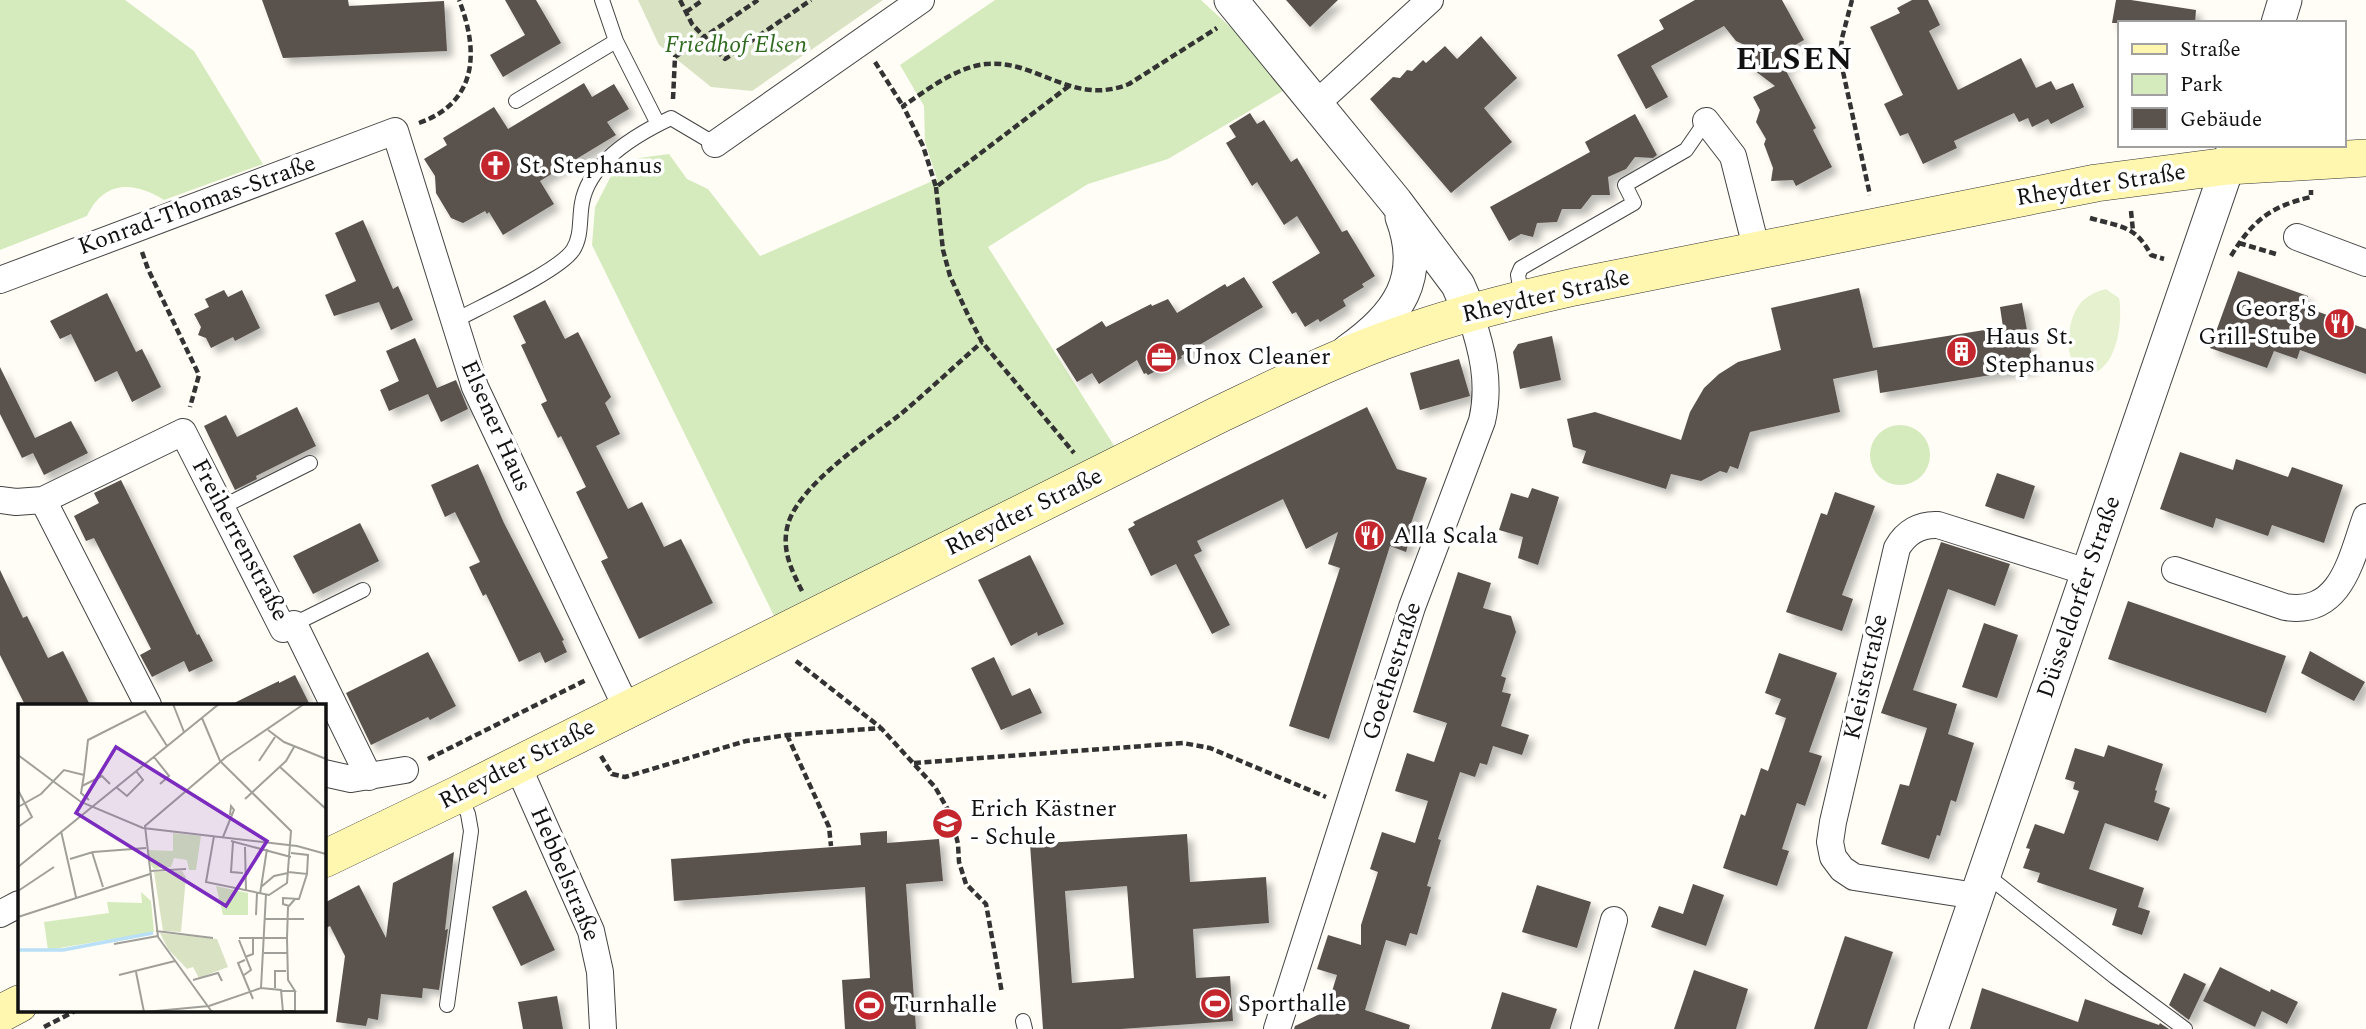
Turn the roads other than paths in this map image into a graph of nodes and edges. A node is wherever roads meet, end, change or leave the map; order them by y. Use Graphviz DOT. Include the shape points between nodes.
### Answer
graph roads {
  1 [pos="603,0"];
  2 [pos="921,0"];
  3 [pos="1430,0"];
  4 [pos="2285,0"];
  5 [pos="1236,6"];
  6 [pos="2279,21"];
  7 [pos="616,41"];
  8 [pos="516,101"];
  9 [pos="1317,103"];
  10 [pos="665,121"];
  11 [pos="1706,121"];
  12 [pos="395,131"];
  13 [pos="715,144"];
  14 [pos="2232,155"];
  15 [pos="2366,158"];
  16 [pos="1396,202"];
  17 [pos="2297,237"];
  18 [pos="1756,251"];
  19 [pos="2366,263"];
  20 [pos="0,279"];
  21 [pos="1522,299"];
  22 [pos="1470,313"];
  23 [pos="454,321"];
  24 [pos="1332,362"];
  25 [pos="310,463"];
  26 [pos="0,500"];
  27 [pos="43,500"];
  28 [pos="222,507"];
  29 [pos="2366,517"];
  30 [pos="2175,570"];
  31 [pos="2087,572"];
  32 [pos="363,590"];
  33 [pos="294,624"];
  34 [pos="147,704"];
  35 [pos="627,709"];
  36 [pos="517,764"];
  37 [pos="405,770"];
  38 [pos="326,773"];
  39 [pos="369,777"];
  40 [pos="458,794"];
  41 [pos="326,858"];
  42 [pos="1980,884"];
  43 [pos="18,905"];
  44 [pos="0,914"];
  45 [pos="1614,920"];
  46 [pos="18,1005"];
  47 [pos="447,1005"];
  48 [pos="0,1014"];
  49 [pos="603,1029"];
  50 [pos="1277,1029"];
  51 [pos="1584,1029"];
  52 [pos="1931,1029"];
  53 [pos="2185,1029"];
  1 -- 7 [label="lane"];
  2 -- 13 [label="street"];
  3 -- 9 [label="street"];
  4 -- 6 [label="street"];
  5 -- 9 [label="street"];
  7 -- 8 [label="lane"];
  7 -- 10 [label="lane"];
  9 -- 16 [label="street"];
  10 -- 13 [label="lane"];
  10 -- 23 [label="lane" via="619,150 590,182 581,205 579,239 563,261"];
  11 -- 18 [label="street" via="1733,156"];
  11 -- 21 [label="lane" via="1686,150 1625,185 1634,203 1521,268"];
  12 -- 20 [label="street, Konrad-Thomas-Straße"];
  12 -- 23 [label="street, Elsener Haus"];
  14 -- 15 [label="main road, Rheydter Straße"];
  14 -- 18 [label="main road, Rheydter Straße"];
  14 -- 31 [label="street, Düsseldorfer Straße"];
  16 -- 22 [label="street" via="1458,285"];
  16 -- 24 [label="street" via="1412,250 1407,284 1381,324"];
  17 -- 19 [label="street"];
  18 -- 21 [label="main road, Rheydter Straße"];
  21 -- 22 [label="main road, Rheydter Straße"];
  22 -- 24 [label="main road, Rheydter Straße"];
  22 -- 50 [label="street, Goethestraße" via="1486,376 1482,421 1412,607"];
  23 -- 35 [label="street, Elsener Haus" via="475,387"];
  24 -- 35 [label="main road, Rheydter Straße"];
  25 -- 28 [label="lane"];
  26 -- 27 [label="street, Freiherrenstraße"];
  27 -- 28 [label="street, Freiherrenstraße" via="183,432"];
  27 -- 34 [label="street"];
  28 -- 33 [label="street, Freiherrenstraße" via="283,629"];
  29 -- 30 [label="street" via="2341,583 2328,598 2312,606 2285,607"];
  31 -- 42 [label="street, Düsseldorfer Straße"];
  31 -- 42 [label="street, Kleiststraße" via="1938,525 1917,528 1897,548 1833,822 1831,852 1846,873 1862,880"];
  32 -- 33 [label="lane"];
  33 -- 39 [label="street, Freiherrenstraße"];
  35 -- 36 [label="main road, Rheydter Straße"];
  36 -- 40 [label="main road, Rheydter Straße"];
  36 -- 49 [label="street, Hebbelstraße" via="592,931"];
  37 -- 39 [label="street"];
  38 -- 39 [label="street"];
  40 -- 41 [label="main road, Rheydter Straße"];
  40 -- 47 [label="lane" via="471,831"];
  42 -- 52 [label="street, Düsseldorfer Straße"];
  42 -- 53 [label="lane"];
  43 -- 44 [label="street"];
  45 -- 51 [label="street"];
  46 -- 48 [label="main road"];
}
